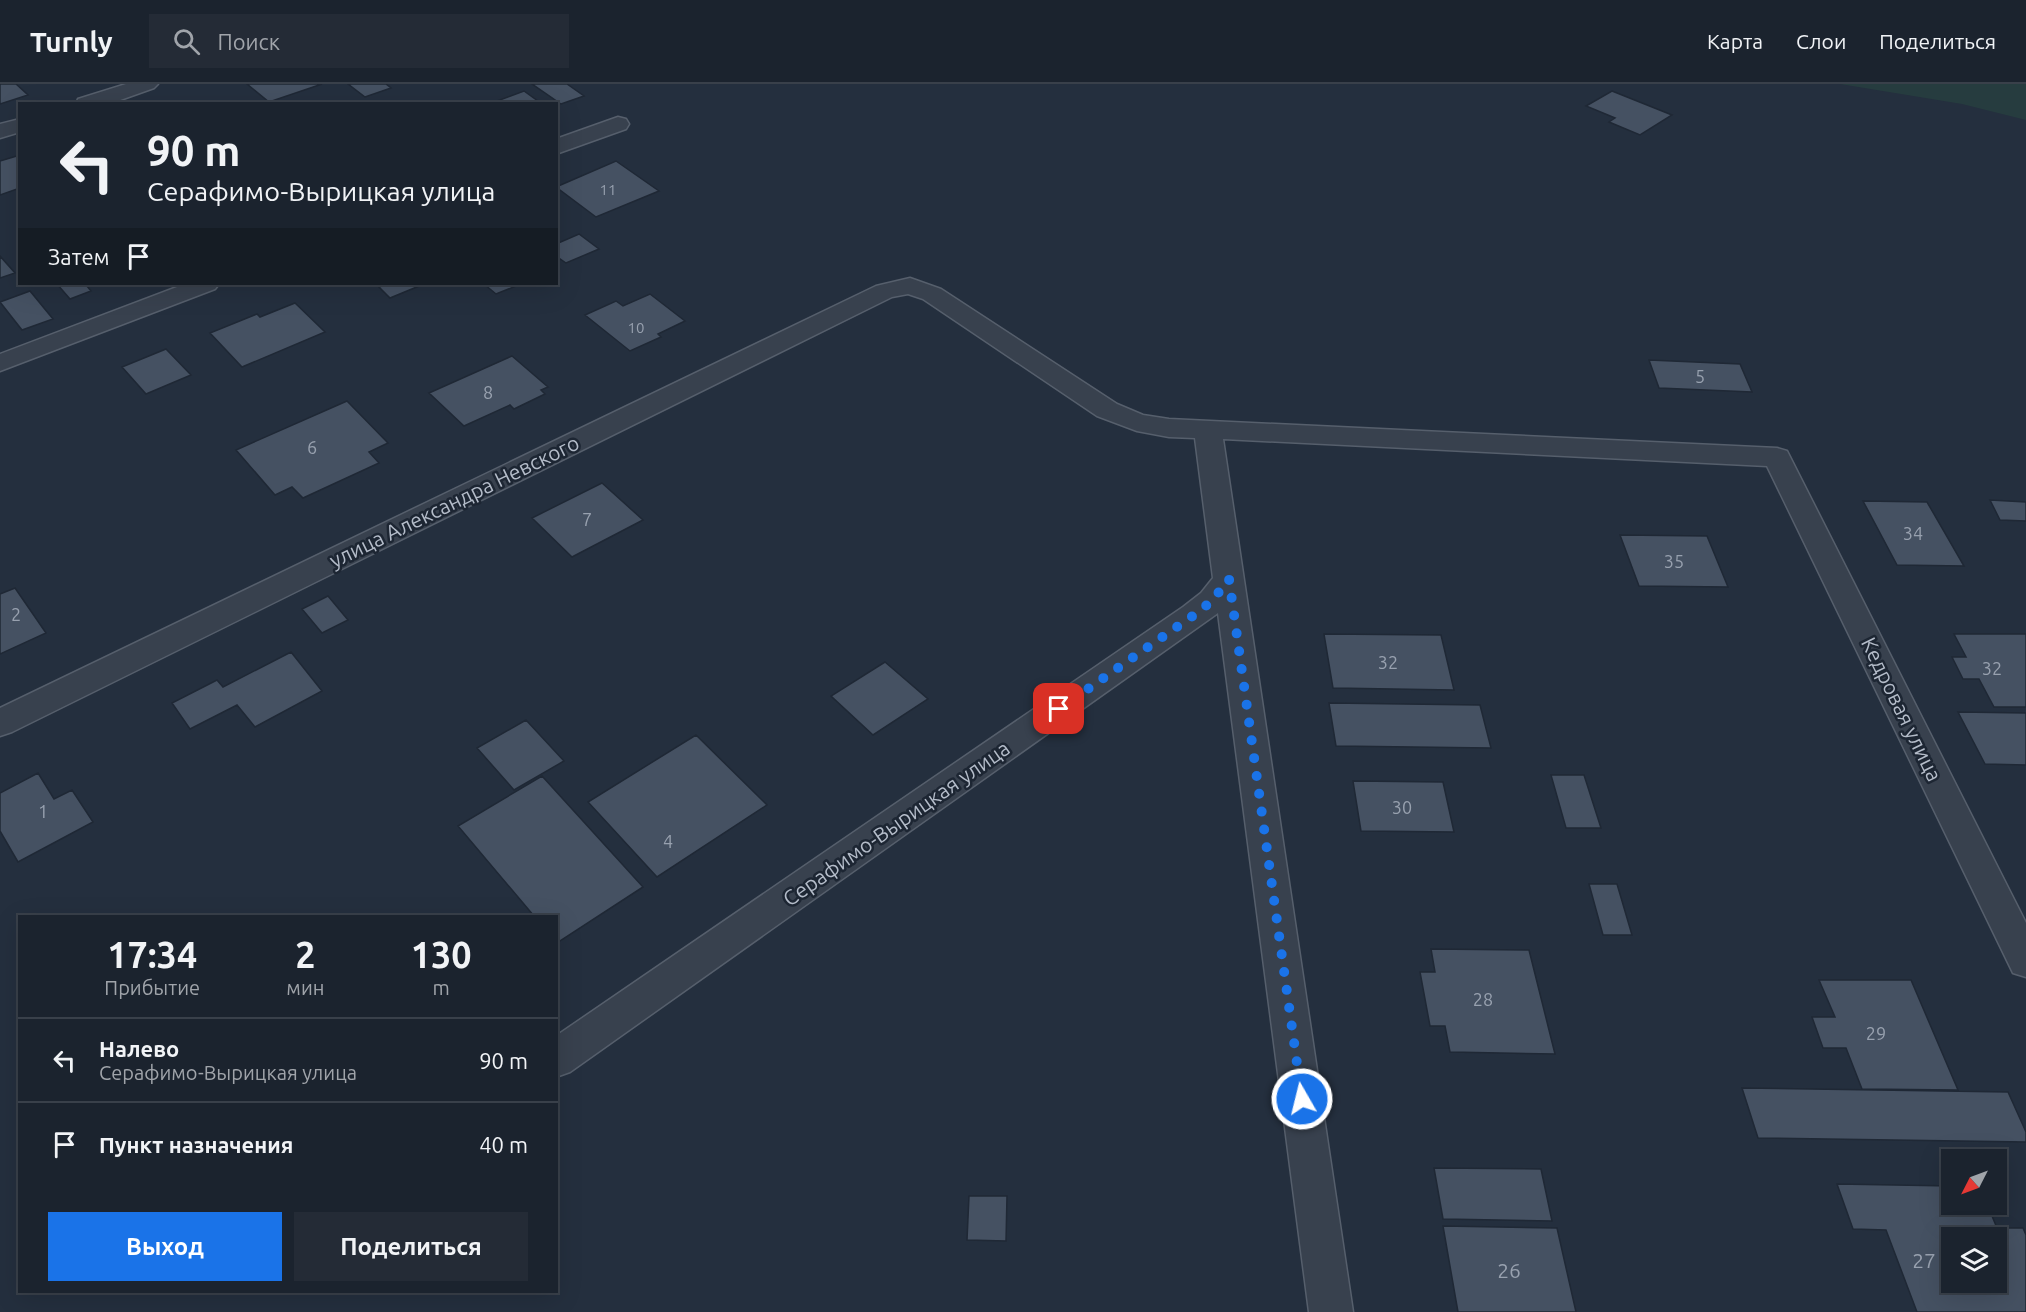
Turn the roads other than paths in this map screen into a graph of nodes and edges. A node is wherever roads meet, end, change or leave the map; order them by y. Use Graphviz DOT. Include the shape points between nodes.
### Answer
graph roads {
  1 [pos="147,84"];
  2 [pos="92,102"];
  3 [pos="618,124"];
  4 [pos="18,126"];
  5 [pos="0,131"];
  6 [pos="558,146"];
  7 [pos="203,285"];
  8 [pos="0,363"];
  9 [pos="1208,430"];
  10 [pos="1229,579"];
  11 [pos="0,723"];
  12 [pos="2026,962"];
  13 [pos="558,1058"];
  14 [pos="1331,1312"];
  1 -- 2 [label="street"];
  3 -- 6 [label="street"];
  4 -- 5 [label="street"];
  7 -- 8 [label="street"];
  9 -- 10 [label="street"];
  9 -- 11 [label="street, улица Александра Невского" via="1137,422 1107,410 932,294 910,286 885,291"];
  9 -- 12 [label="street, Кедровая улица" via="1777,457"];
  10 -- 13 [label="street, Серафимо-Вырицкая улица" via="1212,601 1194,615"];
  10 -- 14 [label="street"];
}
